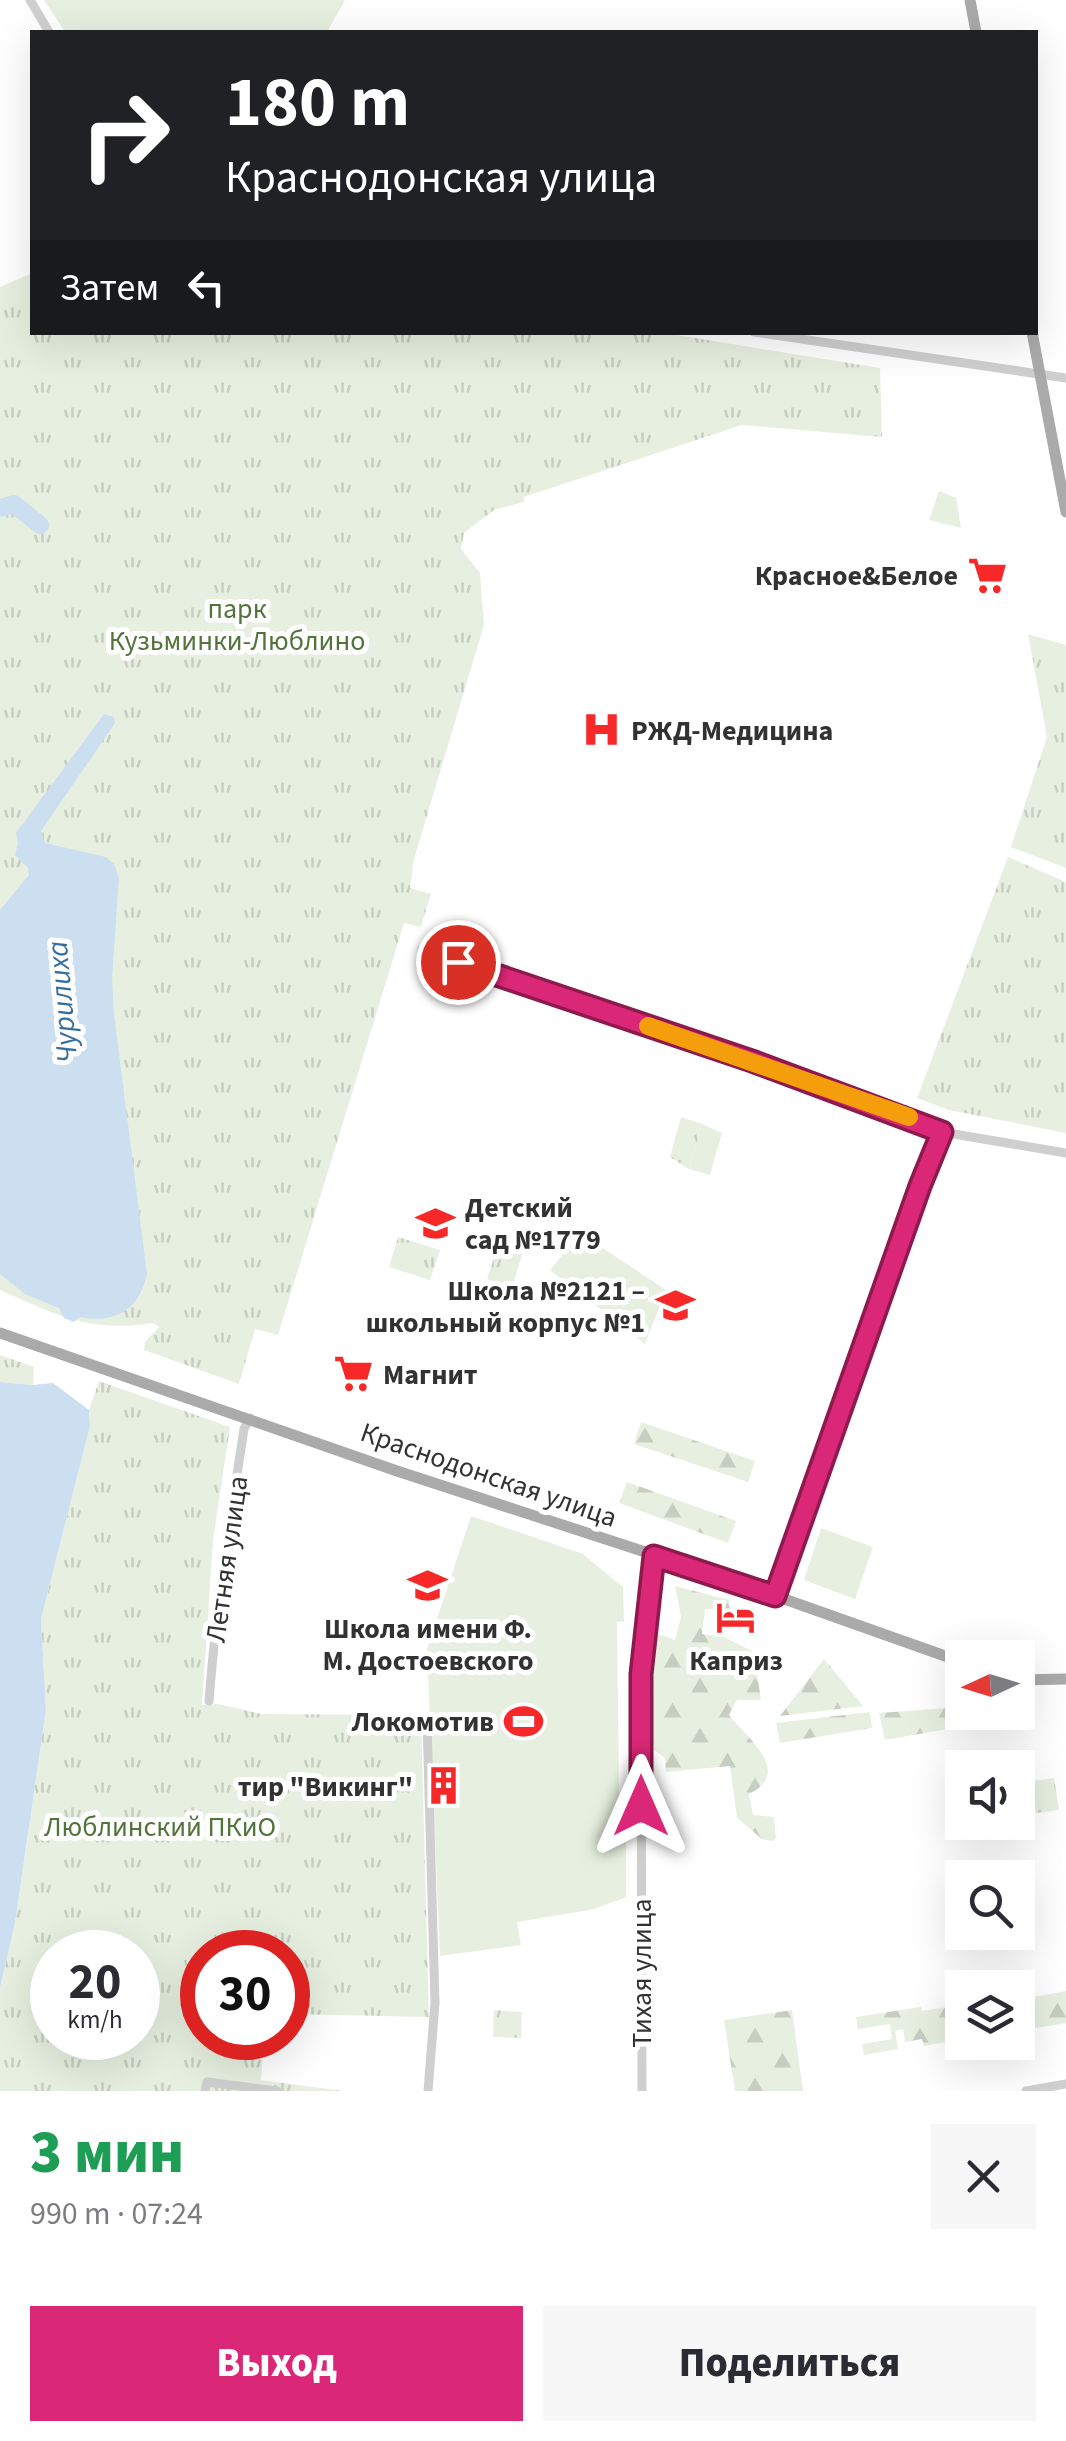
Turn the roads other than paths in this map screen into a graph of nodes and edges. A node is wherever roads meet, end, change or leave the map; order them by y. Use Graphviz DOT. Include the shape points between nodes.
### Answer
graph roads {
  1 [pos="30,0"];
  2 [pos="970,0"];
  3 [pos="49,30"];
  4 [pos="976,30"];
  5 [pos="775,335"];
  6 [pos="1033,335"];
  7 [pos="1040,373"];
  8 [pos="1066,378"];
  9 [pos="1066,512"];
  10 [pos="422,949"];
  11 [pos="942,1132"];
  12 [pos="1066,1153"];
  13 [pos="0,1332"];
  14 [pos="250,1418"];
  15 [pos="654,1556"];
  16 [pos="775,1596"];
  17 [pos="945,1656"];
  18 [pos="1066,1679"];
  19 [pos="1035,1680"];
  20 [pos="210,1701"];
  21 [pos="427,1721"];
  22 [pos="1066,2084"];
  23 [pos="206,2087"];
  24 [pos="277,2091"];
  25 [pos="428,2091"];
  26 [pos="642,2091"];
  27 [pos="1026,2091"];
  1 -- 3 [label="street"];
  2 -- 4 [label="main road"];
  5 -- 7 [label="street"];
  6 -- 7 [label="main road"];
  7 -- 8 [label="street"];
  7 -- 9 [label="main road"];
  10 -- 11 [label="street"];
  11 -- 12 [label="street"];
  11 -- 16 [label="street"];
  13 -- 14 [label="main road, Краснодонская улица"];
  14 -- 15 [label="main road, Краснодонская улица"];
  14 -- 20 [label="street, Летняя улица" via="231,1514"];
  15 -- 16 [label="main road, Краснодонская улица"];
  15 -- 26 [label="street, Тихая улица" via="641,1674"];
  16 -- 17 [label="main road, Краснодонская улица"];
  18 -- 19 [label="main road"];
  21 -- 25 [label="street" via="434,2003"];
  22 -- 27 [label="street"];
  23 -- 24 [label="street"];
}
